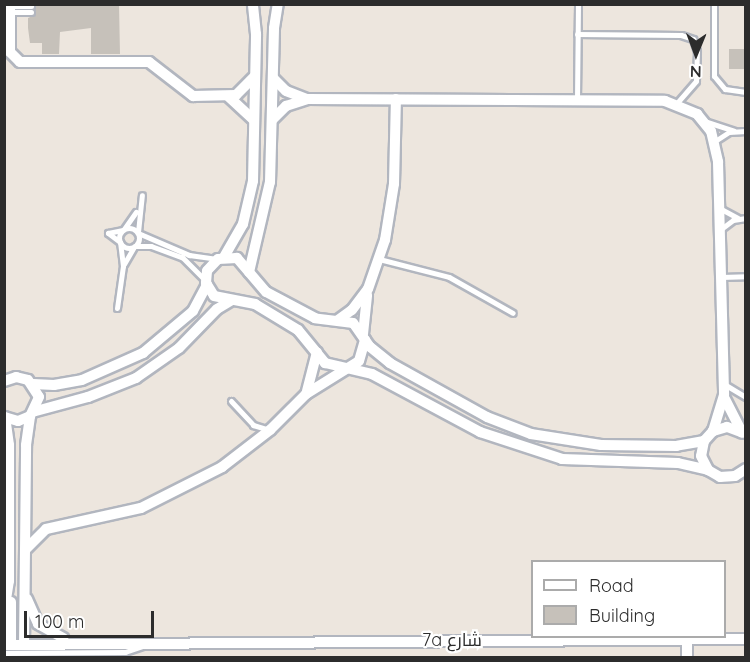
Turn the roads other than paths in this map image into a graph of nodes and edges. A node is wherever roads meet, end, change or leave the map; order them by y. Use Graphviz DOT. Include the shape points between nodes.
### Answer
graph roads {
  1 [pos="253,4"];
  2 [pos="258,4"];
  3 [pos="273,4"];
  4 [pos="278,4"];
  5 [pos="578,4"];
  6 [pos="714,4"];
  7 [pos="10,7"];
  8 [pos="31,9"];
  9 [pos="256,27"];
  10 [pos="274,28"];
  11 [pos="577,34"];
  12 [pos="255,76"];
  13 [pos="273,78"];
  14 [pos="746,92"];
  15 [pos="229,97"];
  16 [pos="307,99"];
  17 [pos="396,99"];
  18 [pos="577,100"];
  19 [pos="677,103"];
  20 [pos="254,120"];
  21 [pos="272,120"];
  22 [pos="705,122"];
  23 [pos="734,130"];
  24 [pos="746,130"];
  25 [pos="715,141"];
  26 [pos="142,195"];
  27 [pos="720,207"];
  28 [pos="137,211"];
  29 [pos="738,218"];
  30 [pos="746,218"];
  31 [pos="123,230"];
  32 [pos="720,230"];
  33 [pos="138,232"];
  34 [pos="120,243"];
  35 [pos="135,246"];
  36 [pos="170,250"];
  37 [pos="221,258"];
  38 [pos="379,259"];
  39 [pos="123,266"];
  40 [pos="249,272"];
  41 [pos="746,276"];
  42 [pos="721,277"];
  43 [pos="206,284"];
  44 [pos="368,289"];
  45 [pos="232,300"];
  46 [pos="117,308"];
  47 [pos="513,313"];
  48 [pos="338,320"];
  49 [pos="364,337"];
  50 [pos="317,352"];
  51 [pos="346,369"];
  52 [pos="4,381"];
  53 [pos="724,383"];
  54 [pos="33,384"];
  55 [pos="306,394"];
  56 [pos="724,395"];
  57 [pos="746,397"];
  58 [pos="231,401"];
  59 [pos="33,413"];
  60 [pos="5,417"];
  61 [pos="270,430"];
  62 [pos="713,431"];
  63 [pos="743,434"];
  64 [pos="704,441"];
  65 [pos="746,469"];
  66 [pos="708,470"];
  67 [pos="26,508"];
  68 [pos="7,513"];
  69 [pos="52,528"];
  70 [pos="7,545"];
  71 [pos="26,549"];
  72 [pos="9,580"];
  73 [pos="26,583"];
  74 [pos="4,612"];
  75 [pos="63,638"];
  76 [pos="687,638"];
  77 [pos="746,639"];
  78 [pos="24,641"];
  79 [pos="159,642"];
  80 [pos="146,643"];
  81 [pos="7,644"];
  82 [pos="687,657"];
  1 -- 9 [label="street"];
  2 -- 9 [label="street"];
  3 -- 10 [label="street"];
  4 -- 10 [label="street"];
  5 -- 11 [label="lane"];
  6 -- 14 [label="lane" via="714,76 724,89"];
  7 -- 8 [label="lane"];
  7 -- 15 [label="street" via="10,52 20,62 149,62 189,95"];
  9 -- 12 [label="street"];
  10 -- 13 [label="street"];
  11 -- 18 [label="lane"];
  11 -- 19 [label="lane" via="681,35 693,39 697,51 696,81"];
  12 -- 15 [label="street" via="243,91"];
  12 -- 20 [label="street"];
  13 -- 16 [label="street" via="286,91"];
  13 -- 21 [label="street"];
  15 -- 20 [label="street"];
  16 -- 17 [label="street"];
  16 -- 21 [label="street" via="286,106"];
  17 -- 18 [label="street"];
  17 -- 38 [label="street" via="393,193"];
  18 -- 19 [label="street"];
  19 -- 22 [label="street"];
  20 -- 37 [label="street" via="251,196 237,238"];
  21 -- 40 [label="street" via="268,198"];
  22 -- 23 [label="lane"];
  22 -- 25 [label="street"];
  23 -- 24 [label="lane"];
  23 -- 25 [label="lane"];
  25 -- 27 [label="street"];
  26 -- 28 [label="lane"];
  27 -- 29 [label="lane"];
  27 -- 32 [label="street"];
  28 -- 31 [label="lane"];
  28 -- 33 [label="lane"];
  29 -- 30 [label="lane"];
  29 -- 32 [label="lane"];
  31 -- 33 [label="lane"];
  31 -- 34 [label="lane"];
  31 -- 34 [label="lane" via="108,233"];
  32 -- 42 [label="street"];
  33 -- 35 [label="lane"];
  33 -- 36 [label="lane"];
  34 -- 35 [label="lane"];
  34 -- 39 [label="lane"];
  35 -- 36 [label="lane"];
  35 -- 39 [label="lane"];
  36 -- 37 [label="lane" via="194,257"];
  36 -- 43 [label="lane" via="192,264"];
  37 -- 40 [label="street" via="237,258"];
  37 -- 43 [label="street" via="207,272"];
  38 -- 44 [label="street"];
  38 -- 47 [label="lane" via="449,277"];
  39 -- 46 [label="lane"];
  40 -- 48 [label="street" via="261,288 307,315"];
  41 -- 42 [label="lane"];
  42 -- 53 [label="street"];
  43 -- 45 [label="street" via="214,296"];
  43 -- 54 [label="street" via="193,310 143,353 82,380 54,386"];
  44 -- 48 [label="street"];
  44 -- 49 [label="street"];
  45 -- 50 [label="street" via="255,304 298,330"];
  45 -- 59 [label="street" via="217,309 179,348 136,378"];
  48 -- 49 [label="street" via="353,323"];
  49 -- 51 [label="street" via="359,361"];
  49 -- 64 [label="street" via="383,359 433,390 531,434 601,445 677,446"];
  50 -- 51 [label="street" via="326,363"];
  50 -- 55 [label="street"];
  51 -- 55 [label="street"];
  51 -- 66 [label="street" via="372,374 459,423 544,455 581,461 678,463"];
  52 -- 54 [label="street" via="22,377"];
  53 -- 56 [label="street"];
  53 -- 57 [label="lane"];
  54 -- 59 [label="street" via="39,397"];
  55 -- 61 [label="street"];
  56 -- 62 [label="street"];
  56 -- 63 [label="street"];
  58 -- 61 [label="lane" via="253,425"];
  59 -- 60 [label="street" via="18,421"];
  59 -- 67 [label="street" via="26,438"];
  60 -- 68 [label="street" via="9,438"];
  61 -- 69 [label="street" via="222,467 169,496 112,517"];
  62 -- 63 [label="street" via="727,427"];
  62 -- 64 [label="street"];
  64 -- 66 [label="street" via="701,456"];
  65 -- 66 [label="street" via="728,478"];
  67 -- 69 [label="street" via="36,521"];
  67 -- 71 [label="street"];
  68 -- 70 [label="street"];
  69 -- 71 [label="street" via="36,535"];
  70 -- 72 [label="street"];
  71 -- 73 [label="street"];
  72 -- 74 [label="street"];
  72 -- 81 [label="street"];
  73 -- 75 [label="street" via="34,618 49,633"];
  73 -- 78 [label="street"];
  75 -- 78 [label="street, 7a شارع"];
  75 -- 79 [label="street, 7a شارع"];
  76 -- 77 [label="street, 7a شارع"];
  76 -- 79 [label="street, 7a شارع"];
  76 -- 82 [label="street"];
  78 -- 80 [label="street, 7a شارع"];
  78 -- 81 [label="street, 7a شارع"];
  79 -- 80 [label="street, 7a شارع"];
  80 -- 81 [label="lane" via="125,652"];
}
